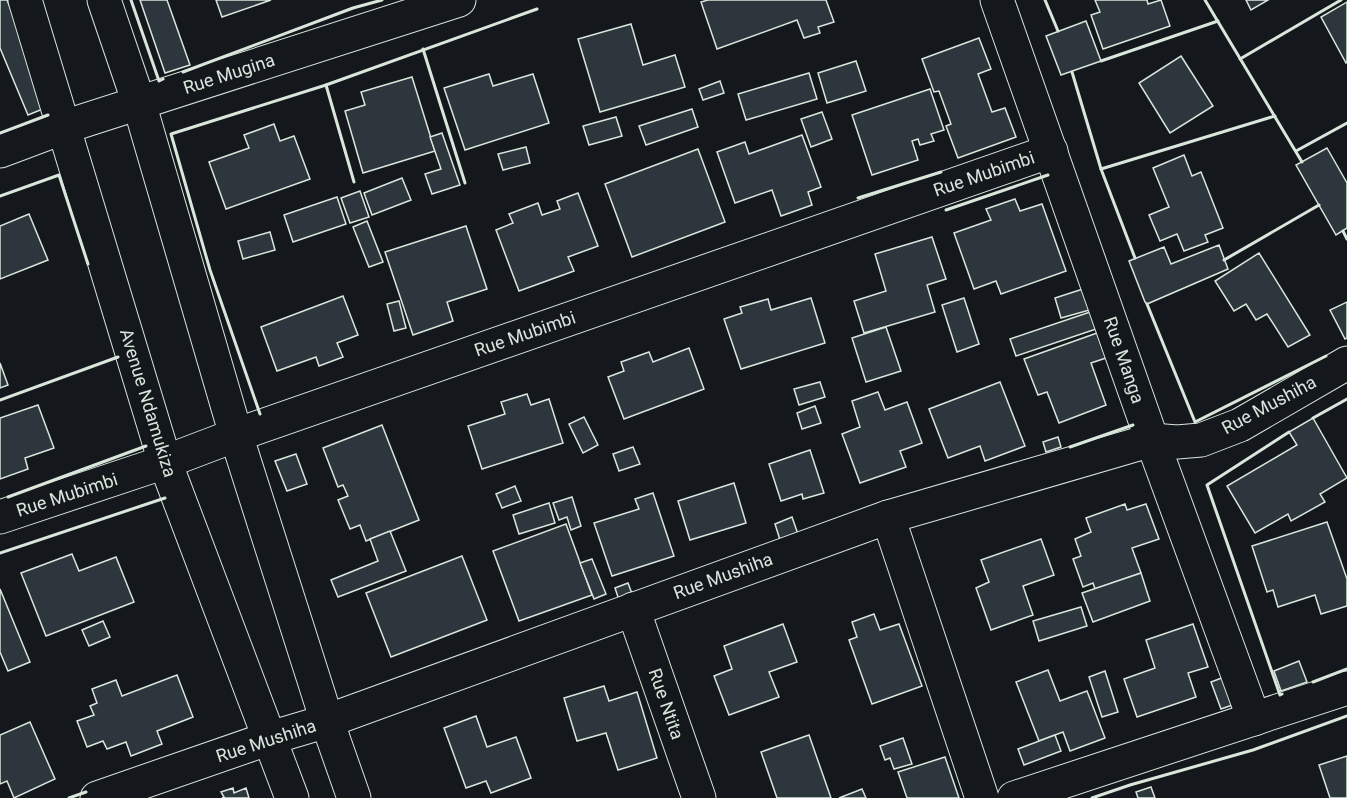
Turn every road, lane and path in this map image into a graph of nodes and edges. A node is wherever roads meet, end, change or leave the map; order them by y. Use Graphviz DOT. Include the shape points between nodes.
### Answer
graph roads {
  1 [pos="25,0"];
  2 [pos="104,0"];
  3 [pos="459,0"];
  4 [pos="997,0"];
  5 [pos="139,103"];
  6 [pos="64,127"];
  7 [pos="0,151"];
  8 [pos="1051,151"];
  9 [pos="1347,363"];
  10 [pos="236,435"];
  11 [pos="1152,440"];
  12 [pos="165,462"];
  13 [pos="0,517"];
  14 [pos="888,517"];
  15 [pos="633,609"];
  16 [pos="1347,688"];
  17 [pos="1254,719"];
  18 [pos="327,721"];
  19 [pos="270,738"];
  20 [pos="97,798"];
  21 [pos="292,798"];
  22 [pos="354,798"];
  23 [pos="699,798"];
  24 [pos="982,798"];
  25 [pos="1014,798"];
  1 -- 6 [label="street, Avenue Ndamukiza"];
  2 -- 5 [label="street"];
  3 -- 5 [label="street, Rue Mugina"];
  4 -- 8 [label="street, Rue Manga"];
  5 -- 6 [label="street, Rue Mugina"];
  5 -- 10 [label="street"];
  6 -- 7 [label="street, Rue Mugina"];
  6 -- 12 [label="street, Avenue Ndamukiza"];
  8 -- 10 [label="street, Rue Mubimbi"];
  8 -- 11 [label="street, Rue Manga"];
  9 -- 11 [label="street, Rue Mushiha" via="1240,425 1201,440"];
  10 -- 12 [label="street, Rue Mubimbi"];
  10 -- 18 [label="street"];
  11 -- 14 [label="street, Rue Mushiha"];
  11 -- 17 [label="street, Rue Manga"];
  12 -- 13 [label="street, Rue Mubimbi"];
  12 -- 19 [label="street, Avenue Ndamukiza"];
  14 -- 15 [label="street, Rue Mushiha"];
  14 -- 24 [label="street"];
  15 -- 18 [label="street, Rue Mushiha"];
  15 -- 23 [label="street, Rue Ntita"];
  16 -- 17 [label="street"];
  17 -- 25 [label="street"];
  18 -- 19 [label="street, Rue Mushiha"];
  18 -- 22 [label="street"];
  19 -- 20 [label="street, Rue Mushiha"];
  19 -- 21 [label="street, Avenue Ndamukiza"];
}
